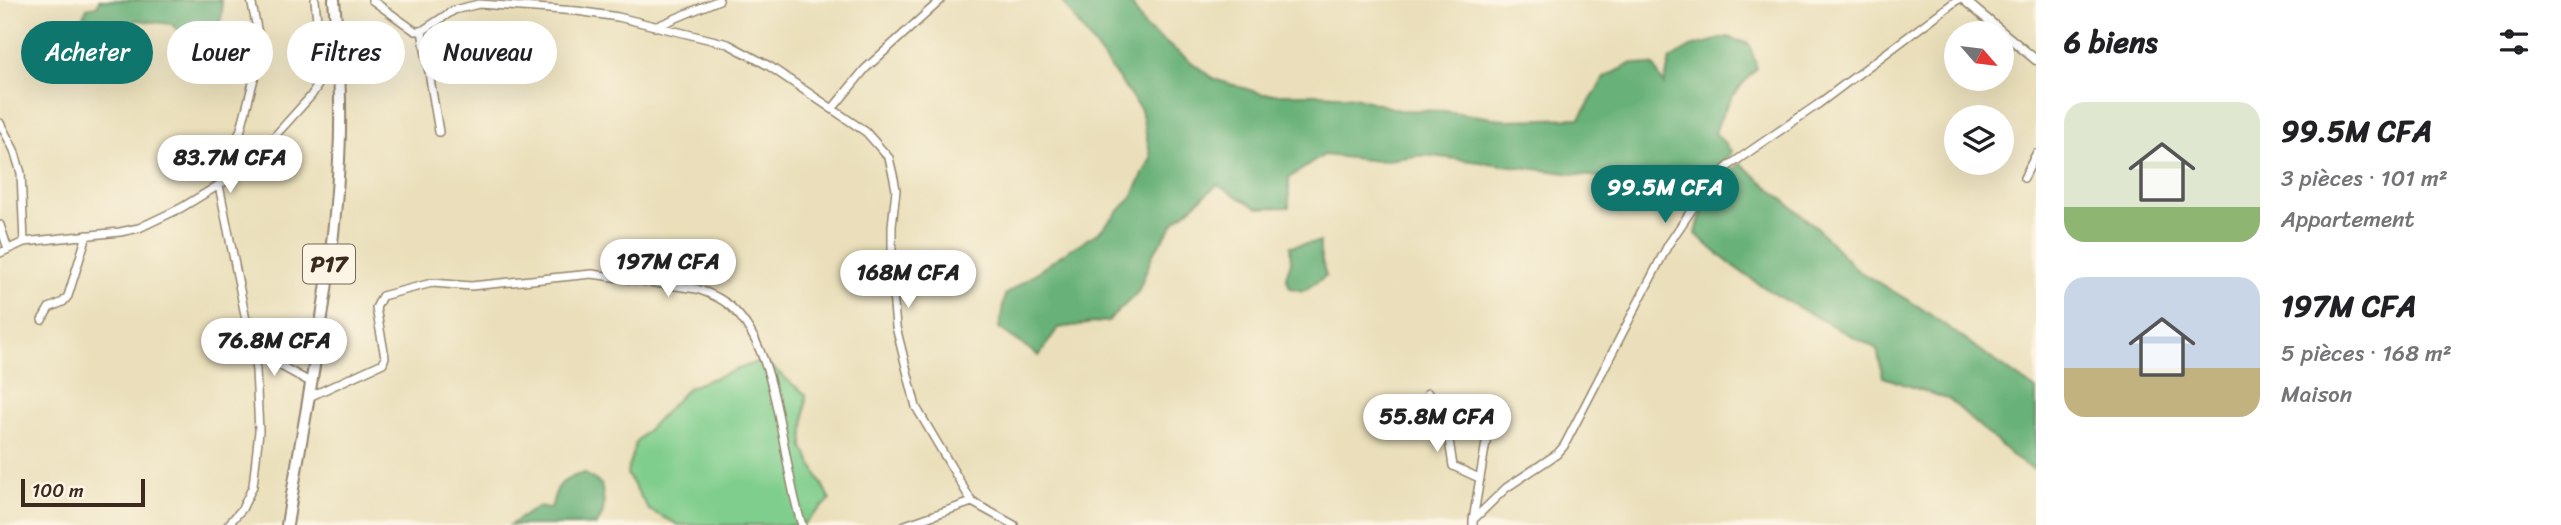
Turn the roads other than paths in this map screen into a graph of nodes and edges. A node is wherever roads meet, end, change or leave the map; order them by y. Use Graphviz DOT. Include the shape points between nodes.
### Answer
graph roads {
  1 [pos="251,0"];
  2 [pos="315,0"];
  3 [pos="334,0"];
  4 [pos="372,0"];
  5 [pos="719,0"];
  6 [pos="941,0"];
  7 [pos="1957,0"];
  8 [pos="1964,0"];
  9 [pos="470,2"];
  10 [pos="499,4"];
  11 [pos="437,21"];
  12 [pos="655,27"];
  13 [pos="419,30"];
  14 [pos="2036,60"];
  15 [pos="431,84"];
  16 [pos="833,108"];
  17 [pos="0,122"];
  18 [pos="439,132"];
  19 [pos="2036,154"];
  20 [pos="2024,178"];
  21 [pos="229,179"];
  22 [pos="219,185"];
  23 [pos="0,225"];
  24 [pos="87,235"];
  25 [pos="24,242"];
  26 [pos="4,251"];
  27 [pos="42,320"];
  28 [pos="252,350"];
  29 [pos="310,382"];
  30 [pos="1428,393"];
  31 [pos="307,398"];
  32 [pos="1489,424"];
  33 [pos="1479,478"];
  34 [pos="972,502"];
  35 [pos="1473,523"];
  36 [pos="228,525"];
  37 [pos="288,525"];
  38 [pos="802,525"];
  39 [pos="905,525"];
  40 [pos="1014,525"];
  1 -- 21 [label="street" via="259,38 258,63 229,158"];
  2 -- 21 [label="street" via="321,62 318,85 273,138"];
  3 -- 29 [label="main road, P17" via="340,160"];
  4 -- 13 [label="street"];
  5 -- 12 [label="street"];
  6 -- 16 [label="street" via="865,69"];
  7 -- 35 [label="street" via="1709,184 1668,244 1564,446 1506,488"];
  8 -- 14 [label="street"];
  9 -- 10 [label="street"];
  9 -- 11 [label="street"];
  10 -- 12 [label="street" via="578,11"];
  12 -- 16 [label="street" via="728,44"];
  15 -- 18 [label="street"];
  16 -- 34 [label="street" via="877,142 889,158 896,190 892,226 895,327 919,415"];
  17 -- 25 [label="street" via="21,173"];
  19 -- 20 [label="street"];
  21 -- 22 [label="street"];
  22 -- 24 [label="street" via="139,228"];
  22 -- 28 [label="street"];
  23 -- 26 [label="street"];
  24 -- 25 [label="street"];
  24 -- 27 [label="street" via="68,296 49,307"];
  25 -- 26 [label="street"];
  28 -- 29 [label="street"];
  28 -- 36 [label="street" via="258,392 256,475 249,498"];
  29 -- 31 [label="main road, P17"];
  30 -- 33 [label="street" via="1448,434 1452,466"];
  31 -- 37 [label="main road, P17"];
  31 -- 38 [label="street" via="383,363 376,308 382,296 390,293 432,283 481,286 592,274 697,289 732,307 755,341 773,390"];
  32 -- 33 [label="street"];
  33 -- 35 [label="street"];
  34 -- 39 [label="street"];
  34 -- 40 [label="street"];
}
